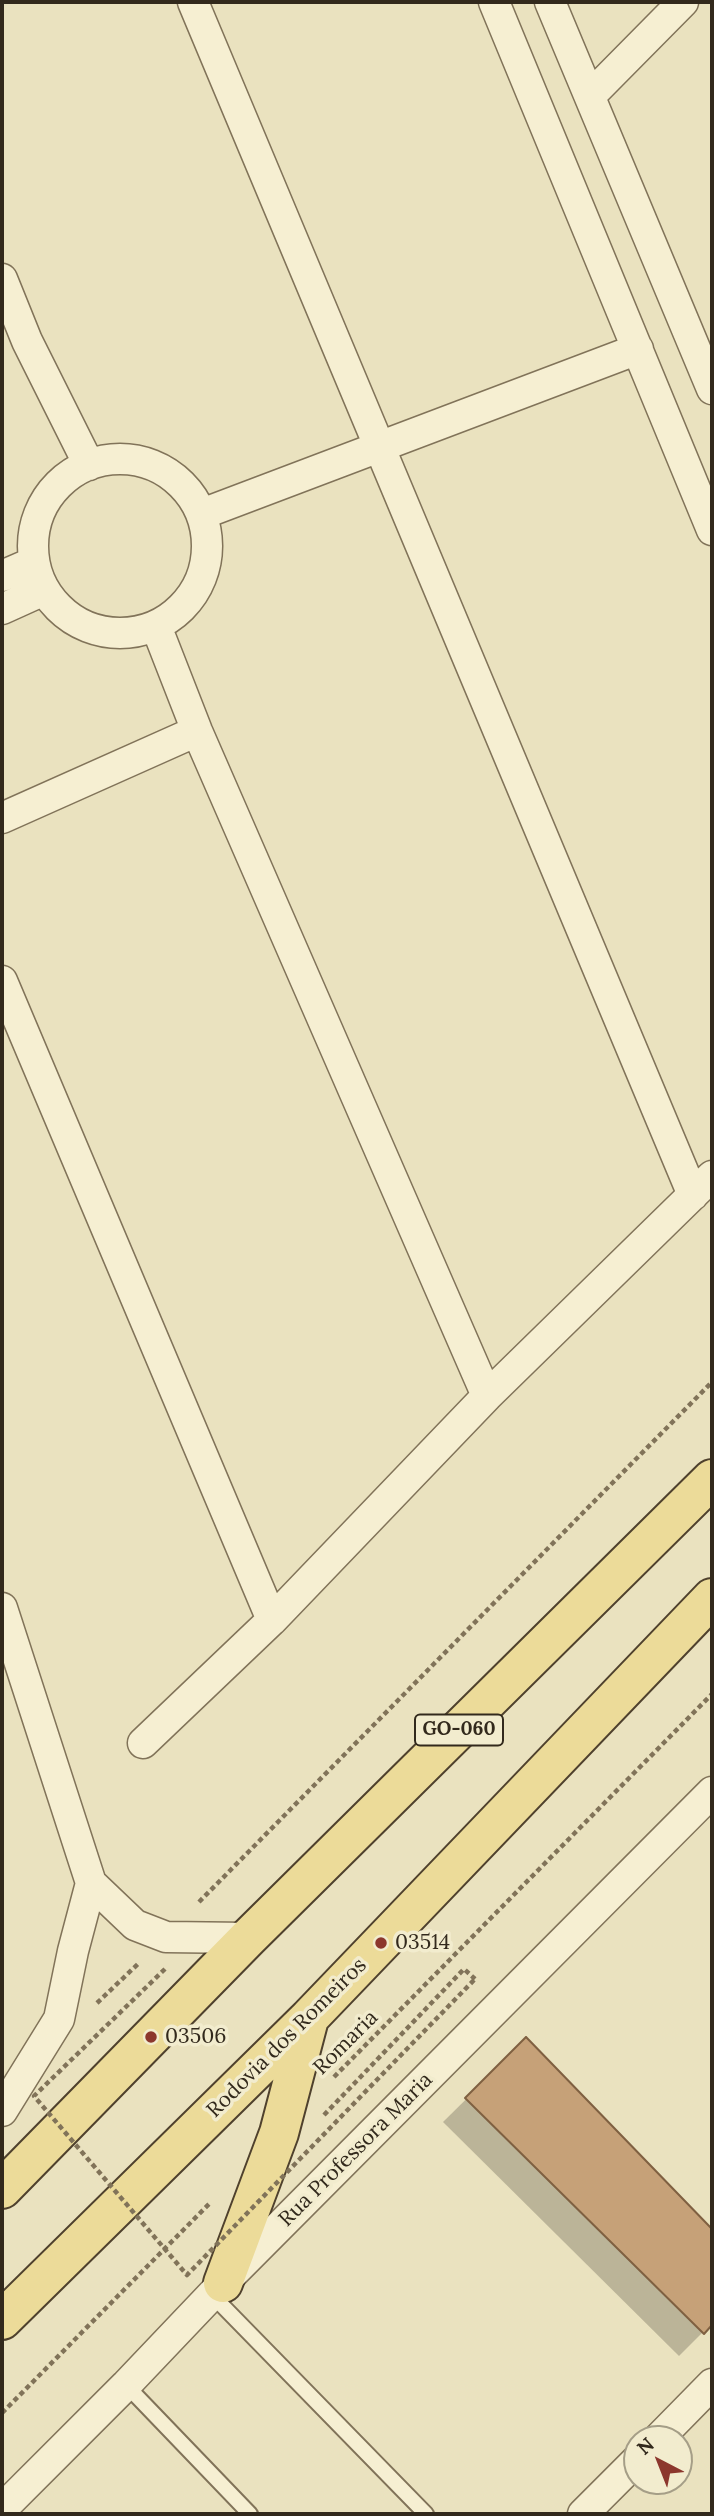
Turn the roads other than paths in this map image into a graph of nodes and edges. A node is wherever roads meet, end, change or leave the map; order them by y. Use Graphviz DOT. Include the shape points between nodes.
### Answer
graph roads {
  1 [pos="193,2"];
  2 [pos="494,2"];
  3 [pos="551,2"];
  4 [pos="683,2"];
  5 [pos="590,96"];
  6 [pos="2,279"];
  7 [pos="14,346"];
  8 [pos="638,349"];
  9 [pos="712,389"];
  10 [pos="379,447"];
  11 [pos="89,465"];
  12 [pos="202,514"];
  13 [pos="712,530"];
  14 [pos="34,562"];
  15 [pos="2,576"];
  16 [pos="44,590"];
  17 [pos="2,608"];
  18 [pos="156,626"];
  19 [pos="197,731"];
  20 [pos="2,818"];
  21 [pos="2,981"];
  22 [pos="703,1185"];
  23 [pos="486,1396"];
  24 [pos="712,1479"];
  25 [pos="712,1598"];
  26 [pos="2,1608"];
  27 [pos="272,1620"];
  28 [pos="143,1743"];
  29 [pos="712,1792"];
  30 [pos="91,1883"];
  31 [pos="248,1938"];
  32 [pos="309,2018"];
  33 [pos="2,2110"];
  34 [pos="2,2189"];
  35 [pos="218,2289"];
  36 [pos="2,2320"];
  37 [pos="712,2384"];
  38 [pos="126,2385"];
  39 [pos="671,2425"];
  40 [pos="623,2474"];
  41 [pos="2,2509"];
  42 [pos="250,2514"];
  43 [pos="426,2514"];
  44 [pos="583,2514"];
  1 -- 10 [label="street"];
  2 -- 8 [label="street"];
  3 -- 5 [label="street"];
  4 -- 5 [label="street"];
  5 -- 9 [label="street"];
  6 -- 7 [label="street"];
  7 -- 11 [label="street"];
  8 -- 10 [label="street"];
  8 -- 13 [label="street"];
  10 -- 12 [label="street"];
  10 -- 22 [label="street"];
  11 -- 12 [label="street" via="133,460 156,467 175,478"];
  11 -- 14 [label="street" via="68,477 39,515"];
  12 -- 18 [label="street" via="208,540 205,567 195,591"];
  14 -- 15 [label="street"];
  14 -- 16 [label="street"];
  16 -- 17 [label="street"];
  16 -- 18 [label="street" via="65,614 93,629 124,634"];
  18 -- 19 [label="street"];
  19 -- 20 [label="street"];
  19 -- 23 [label="street"];
  21 -- 27 [label="street"];
  22 -- 23 [label="street"];
  23 -- 27 [label="street"];
  24 -- 31 [label="main road, GO-060"];
  25 -- 32 [label="main road, Rodovia dos Romeiros"];
  26 -- 30 [label="street"];
  27 -- 28 [label="street"];
  29 -- 35 [label="street, Rua Professora Maria"];
  30 -- 31 [label="street" via="135,1925 166,1937"];
  30 -- 33 [label="street" via="59,2019"];
  31 -- 34 [label="main road, GO-060"];
  32 -- 35 [label="main road" via="279,2133"];
  32 -- 36 [label="main road, Rodovia dos Romeiros"];
  35 -- 38 [label="street, Rua Professora Maria"];
  35 -- 43 [label="lane"];
  37 -- 39 [label="street"];
  38 -- 41 [label="street, Rua Professora Maria"];
  38 -- 42 [label="lane"];
  40 -- 44 [label="street"];
}
